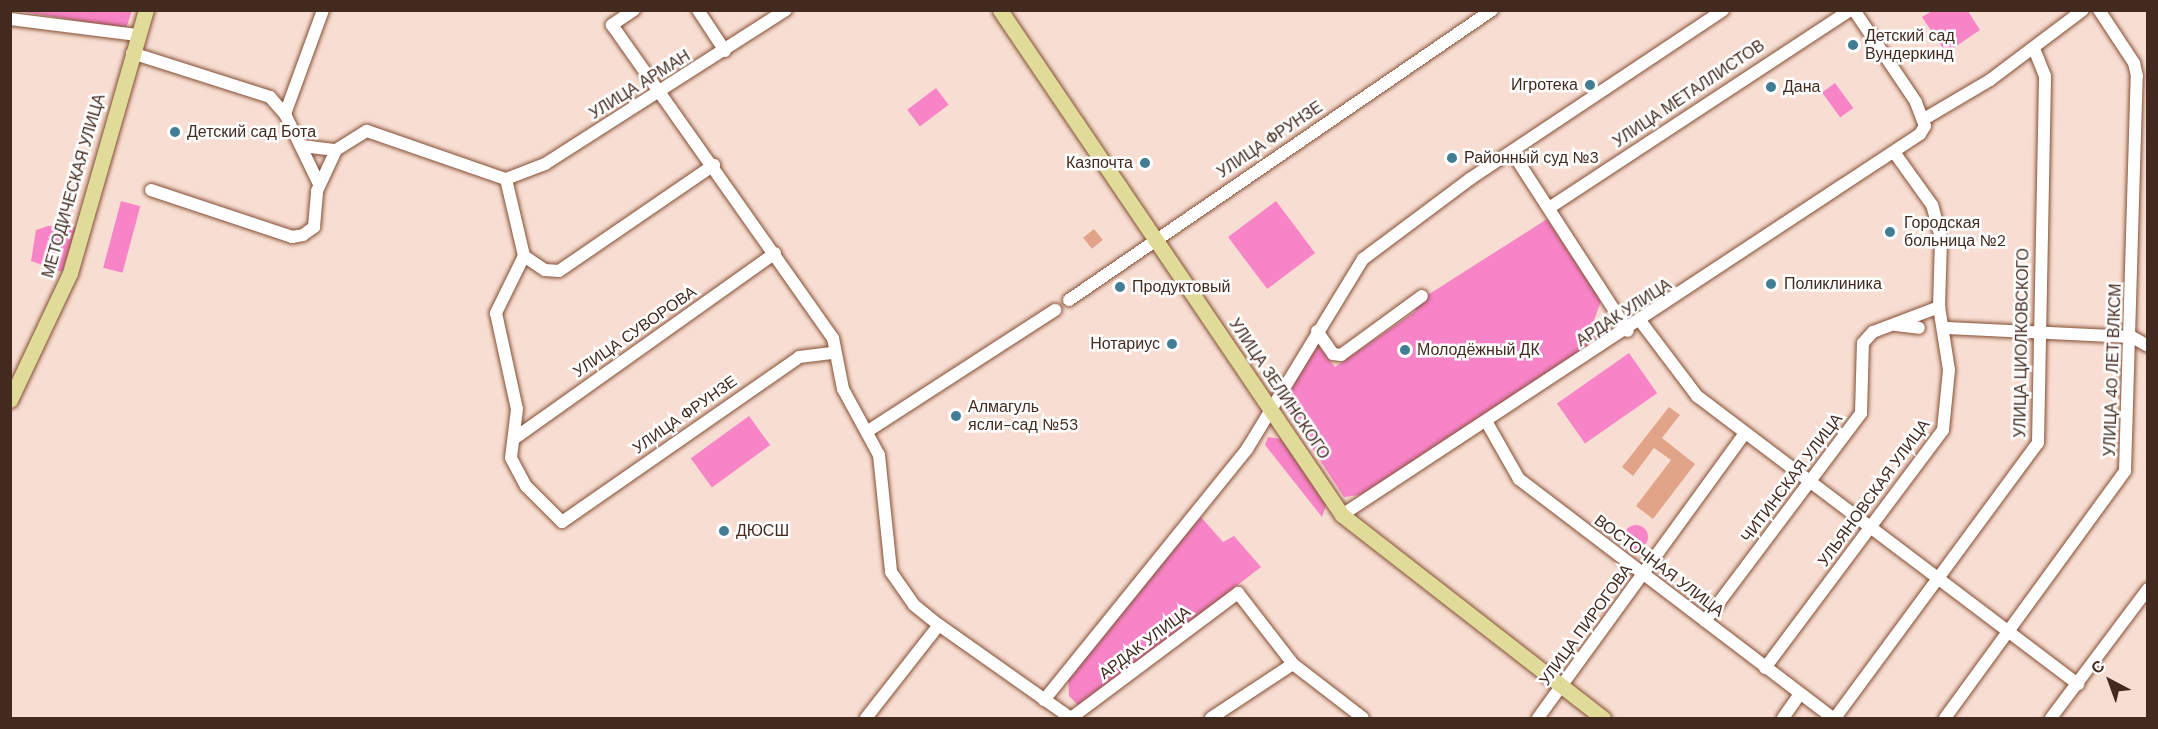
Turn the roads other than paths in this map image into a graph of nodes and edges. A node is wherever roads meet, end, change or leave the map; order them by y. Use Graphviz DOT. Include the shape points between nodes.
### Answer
graph roads {
  1 [pos="146,10"];
  2 [pos="323,10"];
  3 [pos="634,10"];
  4 [pos="698,10"];
  5 [pos="786,10"];
  6 [pos="1000,10"];
  7 [pos="1492,10"];
  8 [pos="1723,10"];
  9 [pos="1852,10"];
  10 [pos="2083,10"];
  11 [pos="2099,10"];
  12 [pos="10,20"];
  13 [pos="137,35"];
  14 [pos="2034,49"];
  15 [pos="725,51"];
  16 [pos="132,53"];
  17 [pos="661,92"];
  18 [pos="285,114"];
  19 [pos="1924,119"];
  20 [pos="302,146"];
  21 [pos="336,150"];
  22 [pos="1512,152"];
  23 [pos="1894,152"];
  24 [pos="714,165"];
  25 [pos="506,179"];
  26 [pos="319,184"];
  27 [pos="152,190"];
  28 [pos="1549,208"];
  29 [pos="1155,239"];
  30 [pos="775,253"];
  31 [pos="524,256"];
  32 [pos="1422,296"];
  33 [pos="1069,300"];
  34 [pos="1940,307"];
  35 [pos="1055,310"];
  36 [pos="1641,322"];
  37 [pos="1896,325"];
  38 [pos="1919,328"];
  39 [pos="1947,328"];
  40 [pos="1317,331"];
  41 [pos="1628,331"];
  42 [pos="2039,332"];
  43 [pos="2132,337"];
  44 [pos="2148,346"];
  45 [pos="834,353"];
  46 [pos="10,400"];
  47 [pos="1270,407"];
  48 [pos="1486,421"];
  49 [pos="868,431"];
  50 [pos="1744,434"];
  51 [pos="515,438"];
  52 [pos="1810,481"];
  53 [pos="1342,515"];
  54 [pos="1871,526"];
  55 [pos="1643,576"];
  56 [pos="1940,579"];
  57 [pos="2148,589"];
  58 [pos="1705,621"];
  59 [pos="939,625"];
  60 [pos="2010,632"];
  61 [pos="1293,664"];
  62 [pos="1766,668"];
  63 [pos="2078,684"];
  64 [pos="1561,687"];
  65 [pos="1800,694"];
  66 [pos="1044,700"];
  67 [pos="1354,716"];
  68 [pos="866,718"];
  69 [pos="1071,718"];
  70 [pos="1211,718"];
  71 [pos="1538,718"];
  72 [pos="1603,718"];
  73 [pos="1784,718"];
  74 [pos="1834,718"];
  75 [pos="1945,718"];
  76 [pos="2051,718"];
  1 -- 13 [label="main road, МЕТОДИЧЕСКАЯ УЛИЦА"];
  2 -- 18 [label="street"];
  3 -- 17 [label="street" via="612,25"];
  4 -- 15 [label="street"];
  5 -- 15 [label="street, УЛИЦА АРМАН"];
  6 -- 29 [label="main road, УЛИЦА ЗЕЛИНСКОГО"];
  7 -- 29 [label="street, УЛИЦА ФРУНЗЕ"];
  8 -- 22 [label="street"];
  9 -- 19 [label="street"];
  9 -- 28 [label="street, УЛИЦА МЕТАЛЛИСТОВ"];
  10 -- 14 [label="street"];
  11 -- 43 [label="street, УЛИЦА 40 ЛЕТ ВЛКСМ" via="2134,63 2136,76"];
  12 -- 13 [label="street"];
  13 -- 16 [label="main road, МЕТОДИЧЕСКАЯ УЛИЦА"];
  14 -- 19 [label="street"];
  14 -- 42 [label="street, УЛИЦА ЦИОЛКОВСКОГО" via="2045,76"];
  15 -- 17 [label="street, УЛИЦА АРМАН"];
  16 -- 18 [label="street" via="270,98"];
  16 -- 46 [label="main road, МЕТОДИЧЕСКАЯ УЛИЦА" via="70,273"];
  17 -- 24 [label="street"];
  17 -- 25 [label="street, УЛИЦА АРМАН" via="545,164"];
  18 -- 20 [label="street"];
  19 -- 23 [label="street, АРДАК УЛИЦА" via="1920,134"];
  20 -- 21 [label="street"];
  20 -- 26 [label="street"];
  21 -- 25 [label="street" via="367,130"];
  21 -- 26 [label="street"];
  22 -- 28 [label="street"];
  22 -- 40 [label="street" via="1363,259"];
  23 -- 34 [label="street, УЛЬЯНОВСКАЯ УЛИЦА" via="1936,218 1943,264"];
  23 -- 36 [label="street, АРДАК УЛИЦА"];
  24 -- 30 [label="street"];
  24 -- 31 [label="street" via="559,272 545,270"];
  25 -- 31 [label="street"];
  26 -- 27 [label="street" via="314,227 292,237"];
  28 -- 41 [label="street"];
  29 -- 33 [label="street, УЛИЦА ФРУНЗЕ"];
  29 -- 47 [label="main road, УЛИЦА ЗЕЛИНСКОГО"];
  30 -- 45 [label="street" via="833,338"];
  30 -- 51 [label="street, УЛИЦА СУВОРОВА"];
  31 -- 51 [label="street" via="496,313 517,409"];
  32 -- 40 [label="street" via="1341,355 1333,354"];
  34 -- 37 [label="street, ЧИТИНСКАЯ УЛИЦА"];
  34 -- 39 [label="street, УЛЬЯНОВСКАЯ УЛИЦА"];
  35 -- 49 [label="street"];
  36 -- 41 [label="street, АРДАК УЛИЦА"];
  36 -- 50 [label="street" via="1697,396"];
  37 -- 38 [label="street"];
  37 -- 52 [label="street, ЧИТИНСКАЯ УЛИЦА" via="1873,332 1863,343 1861,413"];
  39 -- 42 [label="street"];
  39 -- 54 [label="street, УЛЬЯНОВСКАЯ УЛИЦА" via="1943,430"];
  40 -- 47 [label="street"];
  41 -- 48 [label="street, АРДАК УЛИЦА"];
  42 -- 43 [label="street"];
  42 -- 56 [label="street, УЛИЦА ЦИОЛКОВСКОГО" via="2038,443"];
  43 -- 44 [label="street"];
  43 -- 60 [label="street, УЛИЦА 40 ЛЕТ ВЛКСМ" via="2125,471"];
  45 -- 49 [label="street" via="843,389"];
  45 -- 51 [label="street, УЛИЦА ФРУНЗЕ" via="799,357 562,522 526,486 511,458"];
  47 -- 53 [label="main road, УЛИЦА ЗЕЛИНСКОГО"];
  47 -- 66 [label="street" via="1247,449"];
  48 -- 53 [label="street, АРДАК УЛИЦА"];
  48 -- 55 [label="street, ВОСТОЧНАЯ УЛИЦА" via="1520,479"];
  49 -- 59 [label="street" via="879,455 891,572 914,605"];
  50 -- 52 [label="street"];
  50 -- 55 [label="street, УЛИЦА ПИРОГОВА"];
  52 -- 54 [label="street"];
  52 -- 58 [label="street, ЧИТИНСКАЯ УЛИЦА"];
  53 -- 64 [label="main road, УЛИЦА ЗЕЛИНСКОГО"];
  54 -- 56 [label="street"];
  54 -- 62 [label="street, УЛЬЯНОВСКАЯ УЛИЦА"];
  55 -- 58 [label="street, ВОСТОЧНАЯ УЛИЦА"];
  55 -- 64 [label="street, УЛИЦА ПИРОГОВА"];
  56 -- 60 [label="street"];
  56 -- 74 [label="street, УЛИЦА ЦИОЛКОВСКОГО"];
  57 -- 63 [label="street"];
  58 -- 62 [label="street, ВОСТОЧНАЯ УЛИЦА"];
  59 -- 66 [label="street"];
  59 -- 68 [label="street"];
  60 -- 63 [label="street"];
  60 -- 75 [label="street, УЛИЦА 40 ЛЕТ ВЛКСМ"];
  61 -- 67 [label="street"];
  61 -- 69 [label="street, АРДАК УЛИЦА" via="1238,593"];
  61 -- 70 [label="street"];
  62 -- 65 [label="street, ВОСТОЧНАЯ УЛИЦА"];
  63 -- 76 [label="street"];
  64 -- 71 [label="street, УЛИЦА ПИРОГОВА"];
  64 -- 72 [label="main road, УЛИЦА ЗЕЛИНСКОГО"];
  65 -- 73 [label="street"];
  65 -- 74 [label="street, ВОСТОЧНАЯ УЛИЦА"];
  66 -- 69 [label="street"];
}
